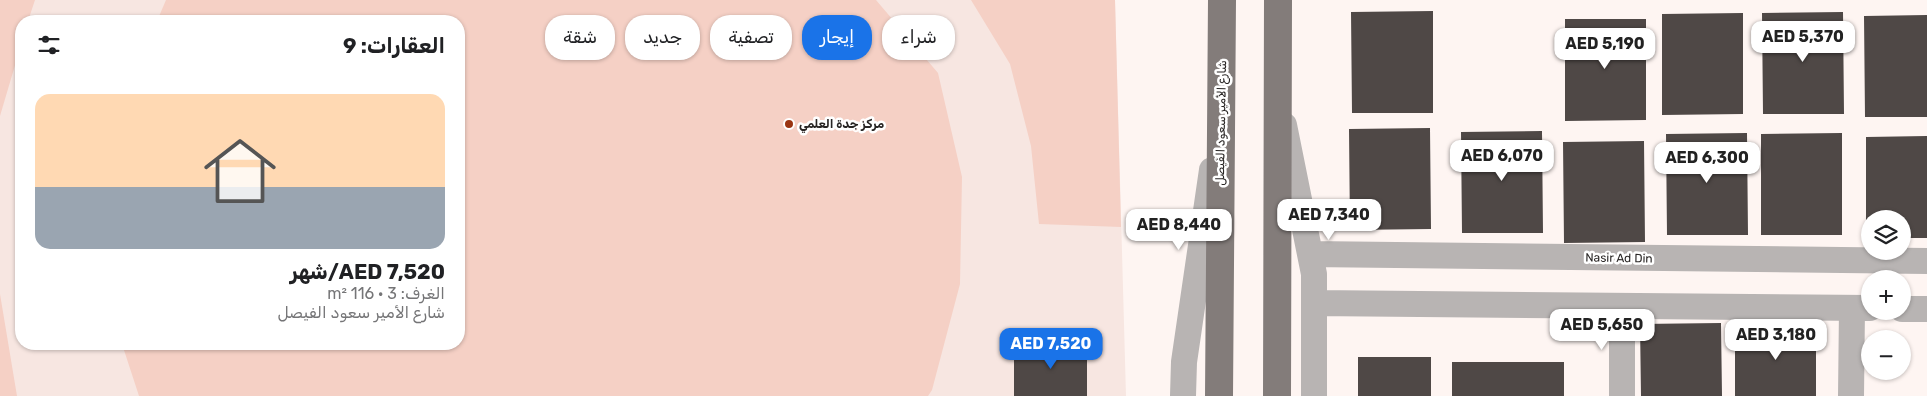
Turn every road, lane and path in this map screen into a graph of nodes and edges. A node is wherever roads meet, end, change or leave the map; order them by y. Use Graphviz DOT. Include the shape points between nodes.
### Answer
graph roads {
  1 [pos="1222,0"];
  2 [pos="1278,0"];
  3 [pos="1278,93"];
  4 [pos="1220,110"];
  5 [pos="1310,254"];
  6 [pos="1927,261"];
  7 [pos="1314,302"];
  8 [pos="1622,306"];
  9 [pos="1861,308"];
  10 [pos="1911,309"];
  11 [pos="1927,309"];
  12 [pos="1184,396"];
  13 [pos="1219,396"];
  14 [pos="1277,396"];
  15 [pos="1314,396"];
  16 [pos="1622,396"];
  17 [pos="1851,396"];
  1 -- 4 [label="main road, شارع الأمير سعود الفيصل"];
  2 -- 3 [label="main road"];
  3 -- 5 [label="street"];
  3 -- 14 [label="main road"];
  4 -- 12 [label="street" via="1184,362"];
  4 -- 13 [label="main road, شارع الأمير سعود الفيصل"];
  5 -- 6 [label="street, Nasir Ad Din"];
  5 -- 7 [label="street"];
  7 -- 8 [label="street"];
  7 -- 15 [label="street"];
  8 -- 9 [label="street"];
  8 -- 16 [label="street"];
  9 -- 17 [label="street"];
  10 -- 11 [label="street"];
}
